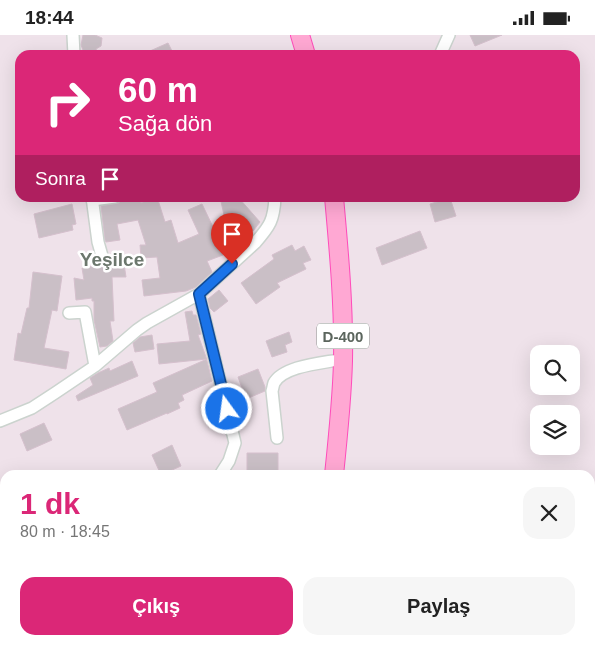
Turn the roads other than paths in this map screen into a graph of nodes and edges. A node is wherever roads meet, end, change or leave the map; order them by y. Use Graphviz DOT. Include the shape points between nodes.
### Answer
graph roads {
  1 [pos="73,35"];
  2 [pos="300,35"];
  3 [pos="449,35"];
  4 [pos="74,50"];
  5 [pos="304,50"];
  6 [pos="442,50"];
  7 [pos="92,202"];
  8 [pos="275,202"];
  9 [pos="334,202"];
  10 [pos="102,256"];
  11 [pos="199,294"];
  12 [pos="69,313"];
  13 [pos="343,359"];
  14 [pos="95,366"];
  15 [pos="0,421"];
  16 [pos="277,438"];
  17 [pos="223,470"];
  18 [pos="335,470"];
  1 -- 4 [label="street"];
  2 -- 5 [label="main road"];
  3 -- 6 [label="street"];
  7 -- 10 [label="street"];
  8 -- 11 [label="street" via="274,213 264,233"];
  9 -- 13 [label="main road, D-400"];
  11 -- 14 [label="street" via="137,330"];
  11 -- 17 [label="street" via="235,443"];
  12 -- 14 [label="street" via="85,312"];
  13 -- 16 [label="street" via="295,369 274,383"];
  13 -- 18 [label="main road, D-400"];
  14 -- 15 [label="street" via="32,408"];
}
